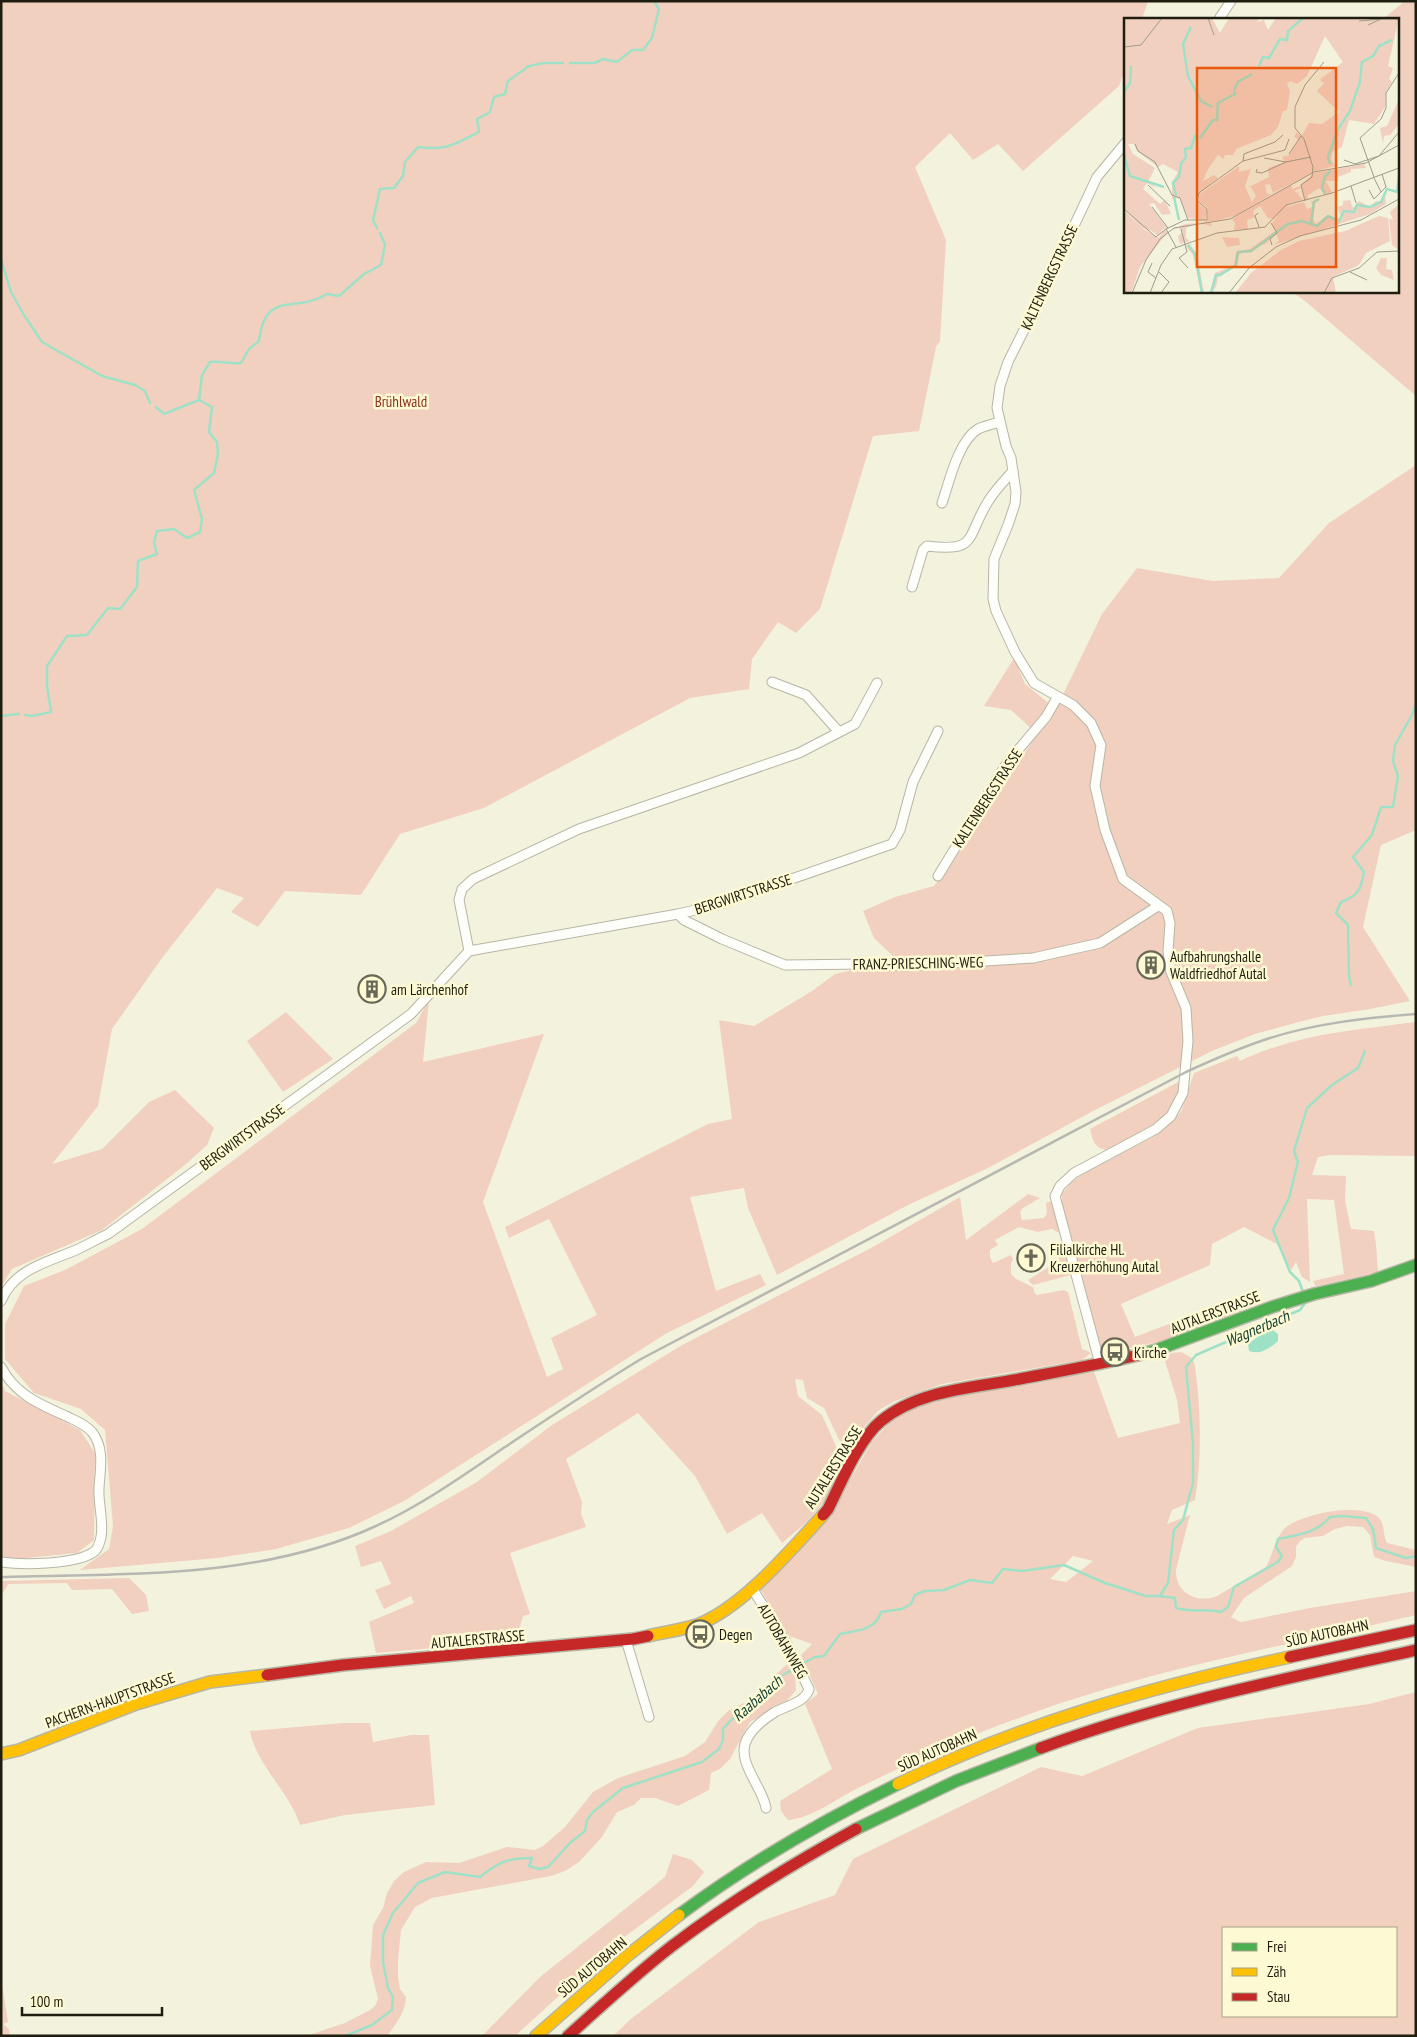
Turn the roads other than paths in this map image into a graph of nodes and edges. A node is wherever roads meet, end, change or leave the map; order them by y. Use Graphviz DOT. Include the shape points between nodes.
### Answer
graph roads {
  1 [pos="1231,1"];
  2 [pos="1219,18"];
  3 [pos="1124,144"];
  4 [pos="1000,422"];
  5 [pos="1013,471"];
  6 [pos="942,503"];
  7 [pos="912,586"];
  8 [pos="772,682"];
  9 [pos="877,683"];
  10 [pos="1057,698"];
  11 [pos="938,731"];
  12 [pos="839,732"];
  13 [pos="938,876"];
  14 [pos="1158,906"];
  15 [pos="678,914"];
  16 [pos="469,951"];
  17 [pos="1416,1265"];
  18 [pos="1,1301"];
  19 [pos="1100,1364"];
  20 [pos="1,1367"];
  21 [pos="1,1562"];
  22 [pos="752,1588"];
  23 [pos="1416,1630"];
  24 [pos="626,1640"];
  25 [pos="1416,1650"];
  26 [pos="230,1678"];
  27 [pos="649,1717"];
  28 [pos="1,1754"];
  29 [pos="766,1808"];
  30 [pos="536,2036"];
  31 [pos="568,2036"];
  1 -- 2 [label="street"];
  3 -- 4 [label="street, KALTENBERGSTRASSE" via="1097,177 1008,362 997,398"];
  4 -- 5 [label="street, KALTENBERGSTRASSE"];
  4 -- 6 [label="street" via="978,429 962,447"];
  5 -- 7 [label="street" via="986,506 969,541 957,547 927,546 923,550"];
  5 -- 10 [label="street, KALTENBERGSTRASSE" via="1015,504 994,559 992,599 1015,652 1034,683"];
  8 -- 12 [label="street" via="806,695"];
  9 -- 12 [label="street" via="855,724"];
  10 -- 13 [label="street, KALTENBERGSTRASSE" via="1046,717 1008,763"];
  10 -- 14 [label="street, KALTENBERGSTRASSE" via="1073,705 1091,723 1102,746 1095,786 1105,830 1123,879"];
  11 -- 15 [label="street, BERGWIRTSTRASSE" via="913,782 900,830 892,844 717,906"];
  12 -- 16 [label="street" via="799,753 579,829 473,879 462,889 459,900"];
  14 -- 15 [label="street, FRANZ-PRIESCHING-WEG" via="1100,943 1033,958 906,966 785,965 722,939"];
  14 -- 19 [label="street, KALTENBERGSTRASSE" via="1167,911 1170,972 1186,1008 1188,1041 1183,1093 1171,1116 1156,1129 1074,1173 1060,1186 1055,1196"];
  15 -- 16 [label="street, BERGWIRTSTRASSE"];
  16 -- 18 [label="street, BERGWIRTSTRASSE" via="410,1014 108,1234 35,1266 17,1279"];
  17 -- 19 [label="main road, AUTALERSTRASSE" via="1371,1281 1296,1299 1156,1350"];
  19 -- 22 [label="main road, AUTALERSTRASSE" via="908,1402 880,1422 860,1448 828,1509"];
  20 -- 21 [label="street" via="8,1380 24,1394 83,1424 92,1432 100,1455 101,1535 97,1550 77,1559 21,1565"];
  22 -- 24 [label="main road, AUTALERSTRASSE" via="717,1615 696,1625"];
  22 -- 29 [label="street, AUTOBAHNWEG" via="786,1642 809,1688 807,1695 758,1724 744,1744 745,1759"];
  23 -- 30 [label="main road, SÜD AUTOBAHN" via="1146,1691 992,1742 936,1766 808,1831 723,1884 662,1928"];
  24 -- 26 [label="main road, AUTALERSTRASSE"];
  24 -- 27 [label="street"];
  25 -- 31 [label="main road" via="1151,1713 1056,1742 944,1787 819,1850 735,1903 673,1946"];
  26 -- 28 [label="main road, PACHERN-HAUPTSTRASSE" via="172,1692"];
}
